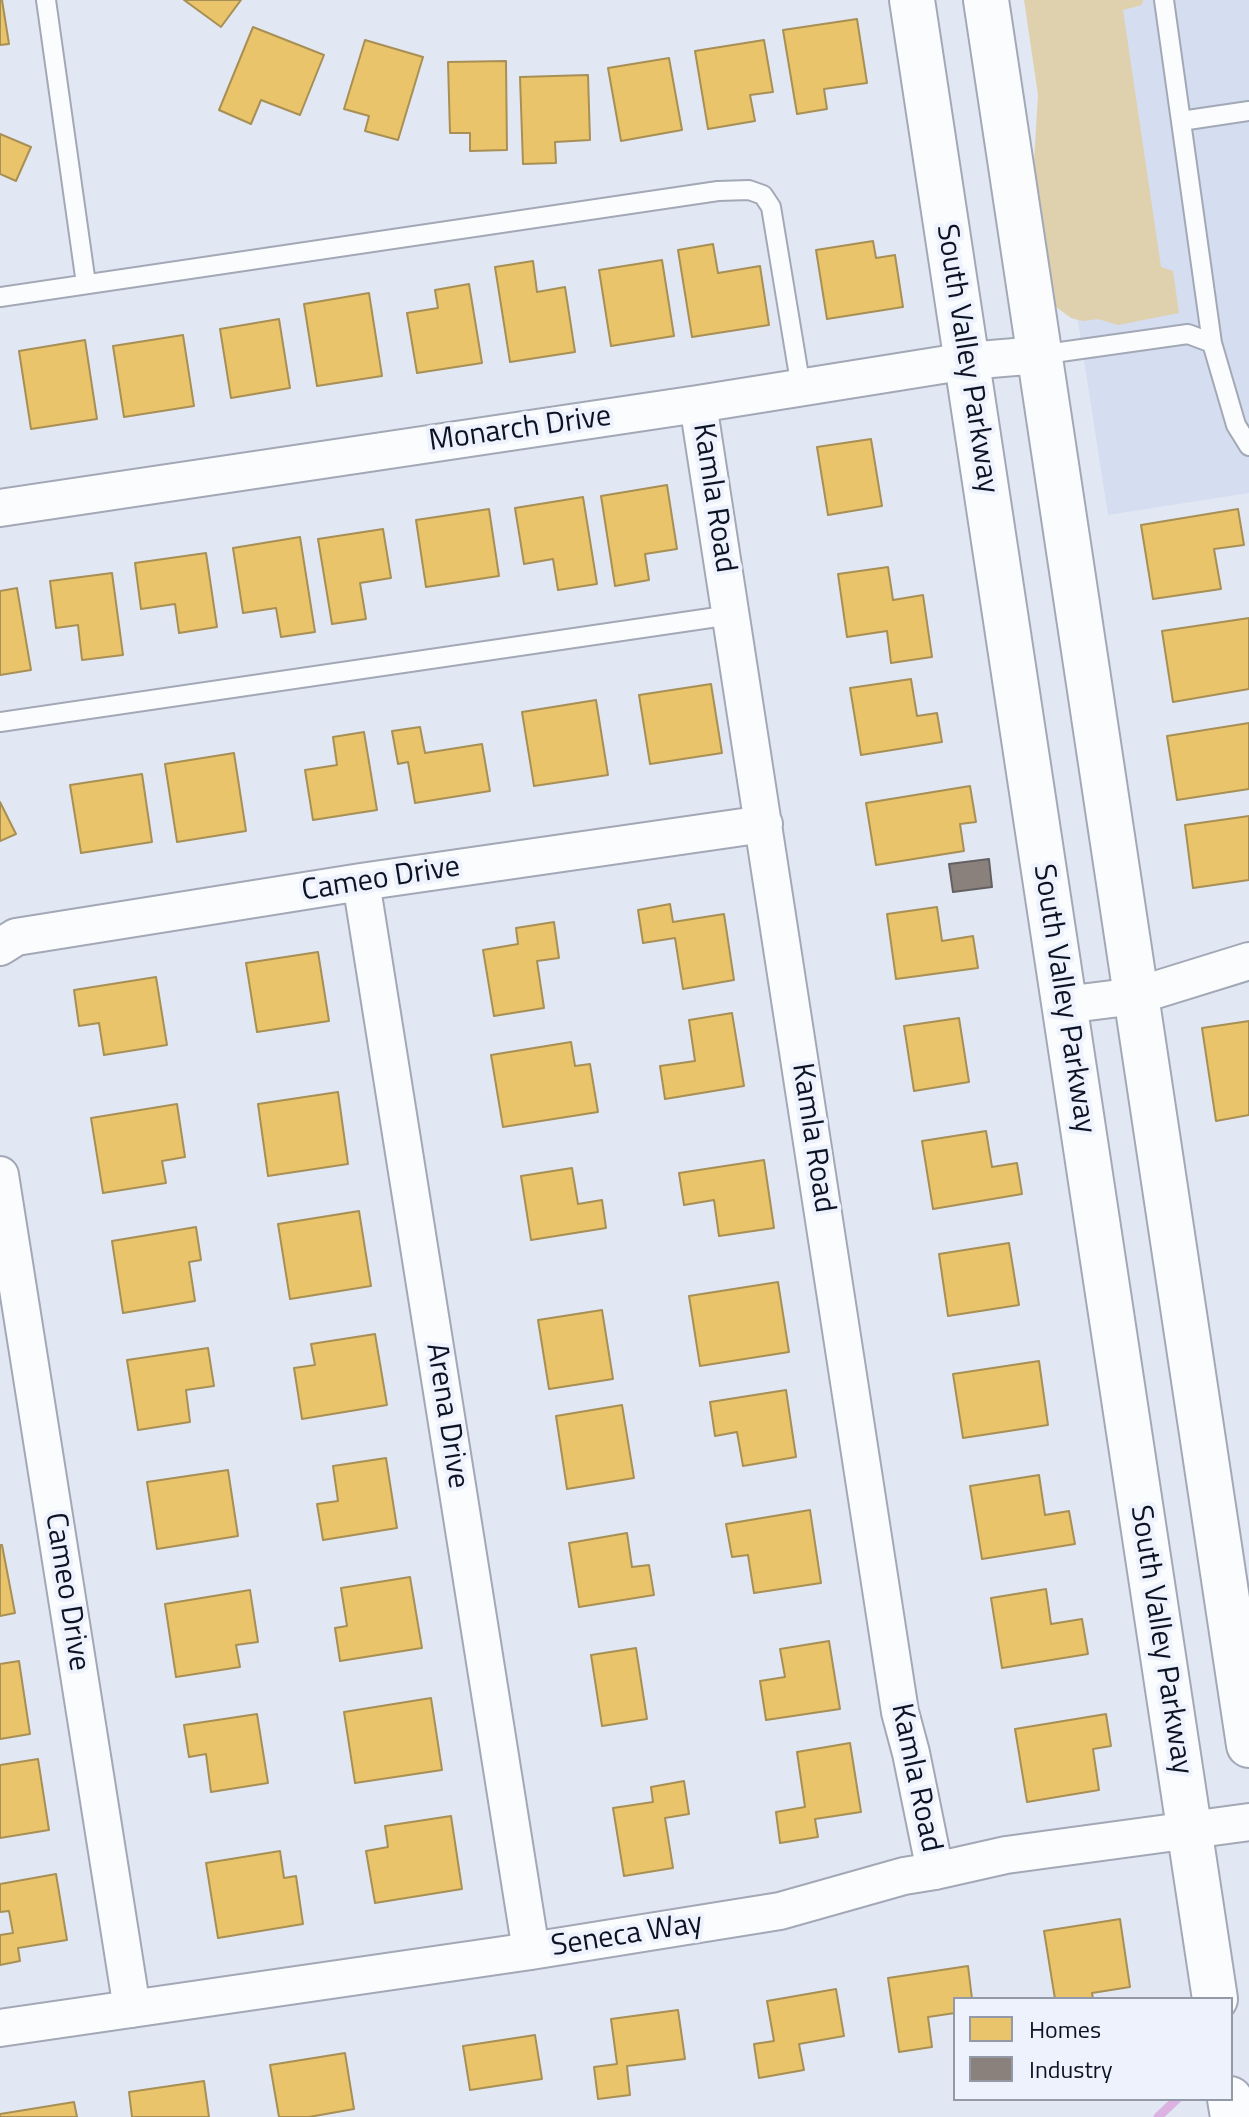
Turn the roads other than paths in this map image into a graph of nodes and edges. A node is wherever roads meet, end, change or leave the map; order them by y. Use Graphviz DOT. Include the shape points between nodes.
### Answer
graph roads {
  1 [pos="46,0"];
  2 [pos="912,0"];
  3 [pos="986,0"];
  4 [pos="1164,0"];
  5 [pos="1249,111"];
  6 [pos="1181,121"];
  7 [pos="86,284"];
  8 [pos="0,297"];
  9 [pos="1212,343"];
  10 [pos="1039,355"];
  11 [pos="967,361"];
  12 [pos="801,388"];
  13 [pos="698,404"];
  14 [pos="1249,446"];
  15 [pos="0,508"];
  16 [pos="731,615"];
  17 [pos="0,722"];
  18 [pos="764,824"];
  19 [pos="361,882"];
  20 [pos="0,947"];
  21 [pos="1249,961"];
  22 [pos="1136,996"];
  23 [pos="1064,1005"];
  24 [pos="0,1175"];
  25 [pos="1249,1745"];
  26 [pos="1249,1822"];
  27 [pos="1189,1831"];
  28 [pos="935,1871"];
  29 [pos="531,1951"];
  30 [pos="1215,1997"];
  31 [pos="132,2009"];
  32 [pos="0,2028"];
  1 -- 7 [label="lane"];
  2 -- 11 [label="main road, South Valley Parkway"];
  3 -- 10 [label="main road"];
  4 -- 6 [label="lane"];
  5 -- 6 [label="lane"];
  6 -- 9 [label="lane"];
  7 -- 8 [label="lane"];
  7 -- 12 [label="lane" via="749,190 763,195 771,207"];
  9 -- 10 [label="lane" via="1188,334"];
  9 -- 14 [label="lane" via="1236,425"];
  10 -- 11 [label="street, Monarch Drive"];
  10 -- 22 [label="main road"];
  11 -- 12 [label="street, Monarch Drive"];
  11 -- 23 [label="main road, South Valley Parkway"];
  12 -- 13 [label="street, Monarch Drive"];
  13 -- 15 [label="street, Monarch Drive"];
  13 -- 16 [label="street, Kamla Road"];
  16 -- 17 [label="lane"];
  16 -- 18 [label="street, Kamla Road"];
  18 -- 19 [label="street, Cameo Drive"];
  18 -- 28 [label="street, Kamla Road" via="900,1712"];
  19 -- 20 [label="street, Cameo Drive" via="16,937"];
  19 -- 29 [label="street, Arena Drive"];
  21 -- 22 [label="street"];
  22 -- 23 [label="street"];
  22 -- 25 [label="main road"];
  23 -- 27 [label="main road, South Valley Parkway"];
  24 -- 31 [label="street, Cameo Drive"];
  26 -- 27 [label="street, Seneca Way"];
  27 -- 28 [label="street, Seneca Way" via="1006,1855"];
  27 -- 30 [label="main road, South Valley Parkway"];
  28 -- 29 [label="street, Seneca Way" via="780,1911"];
  29 -- 31 [label="street, Seneca Way"];
  31 -- 32 [label="street, Seneca Way"];
}
